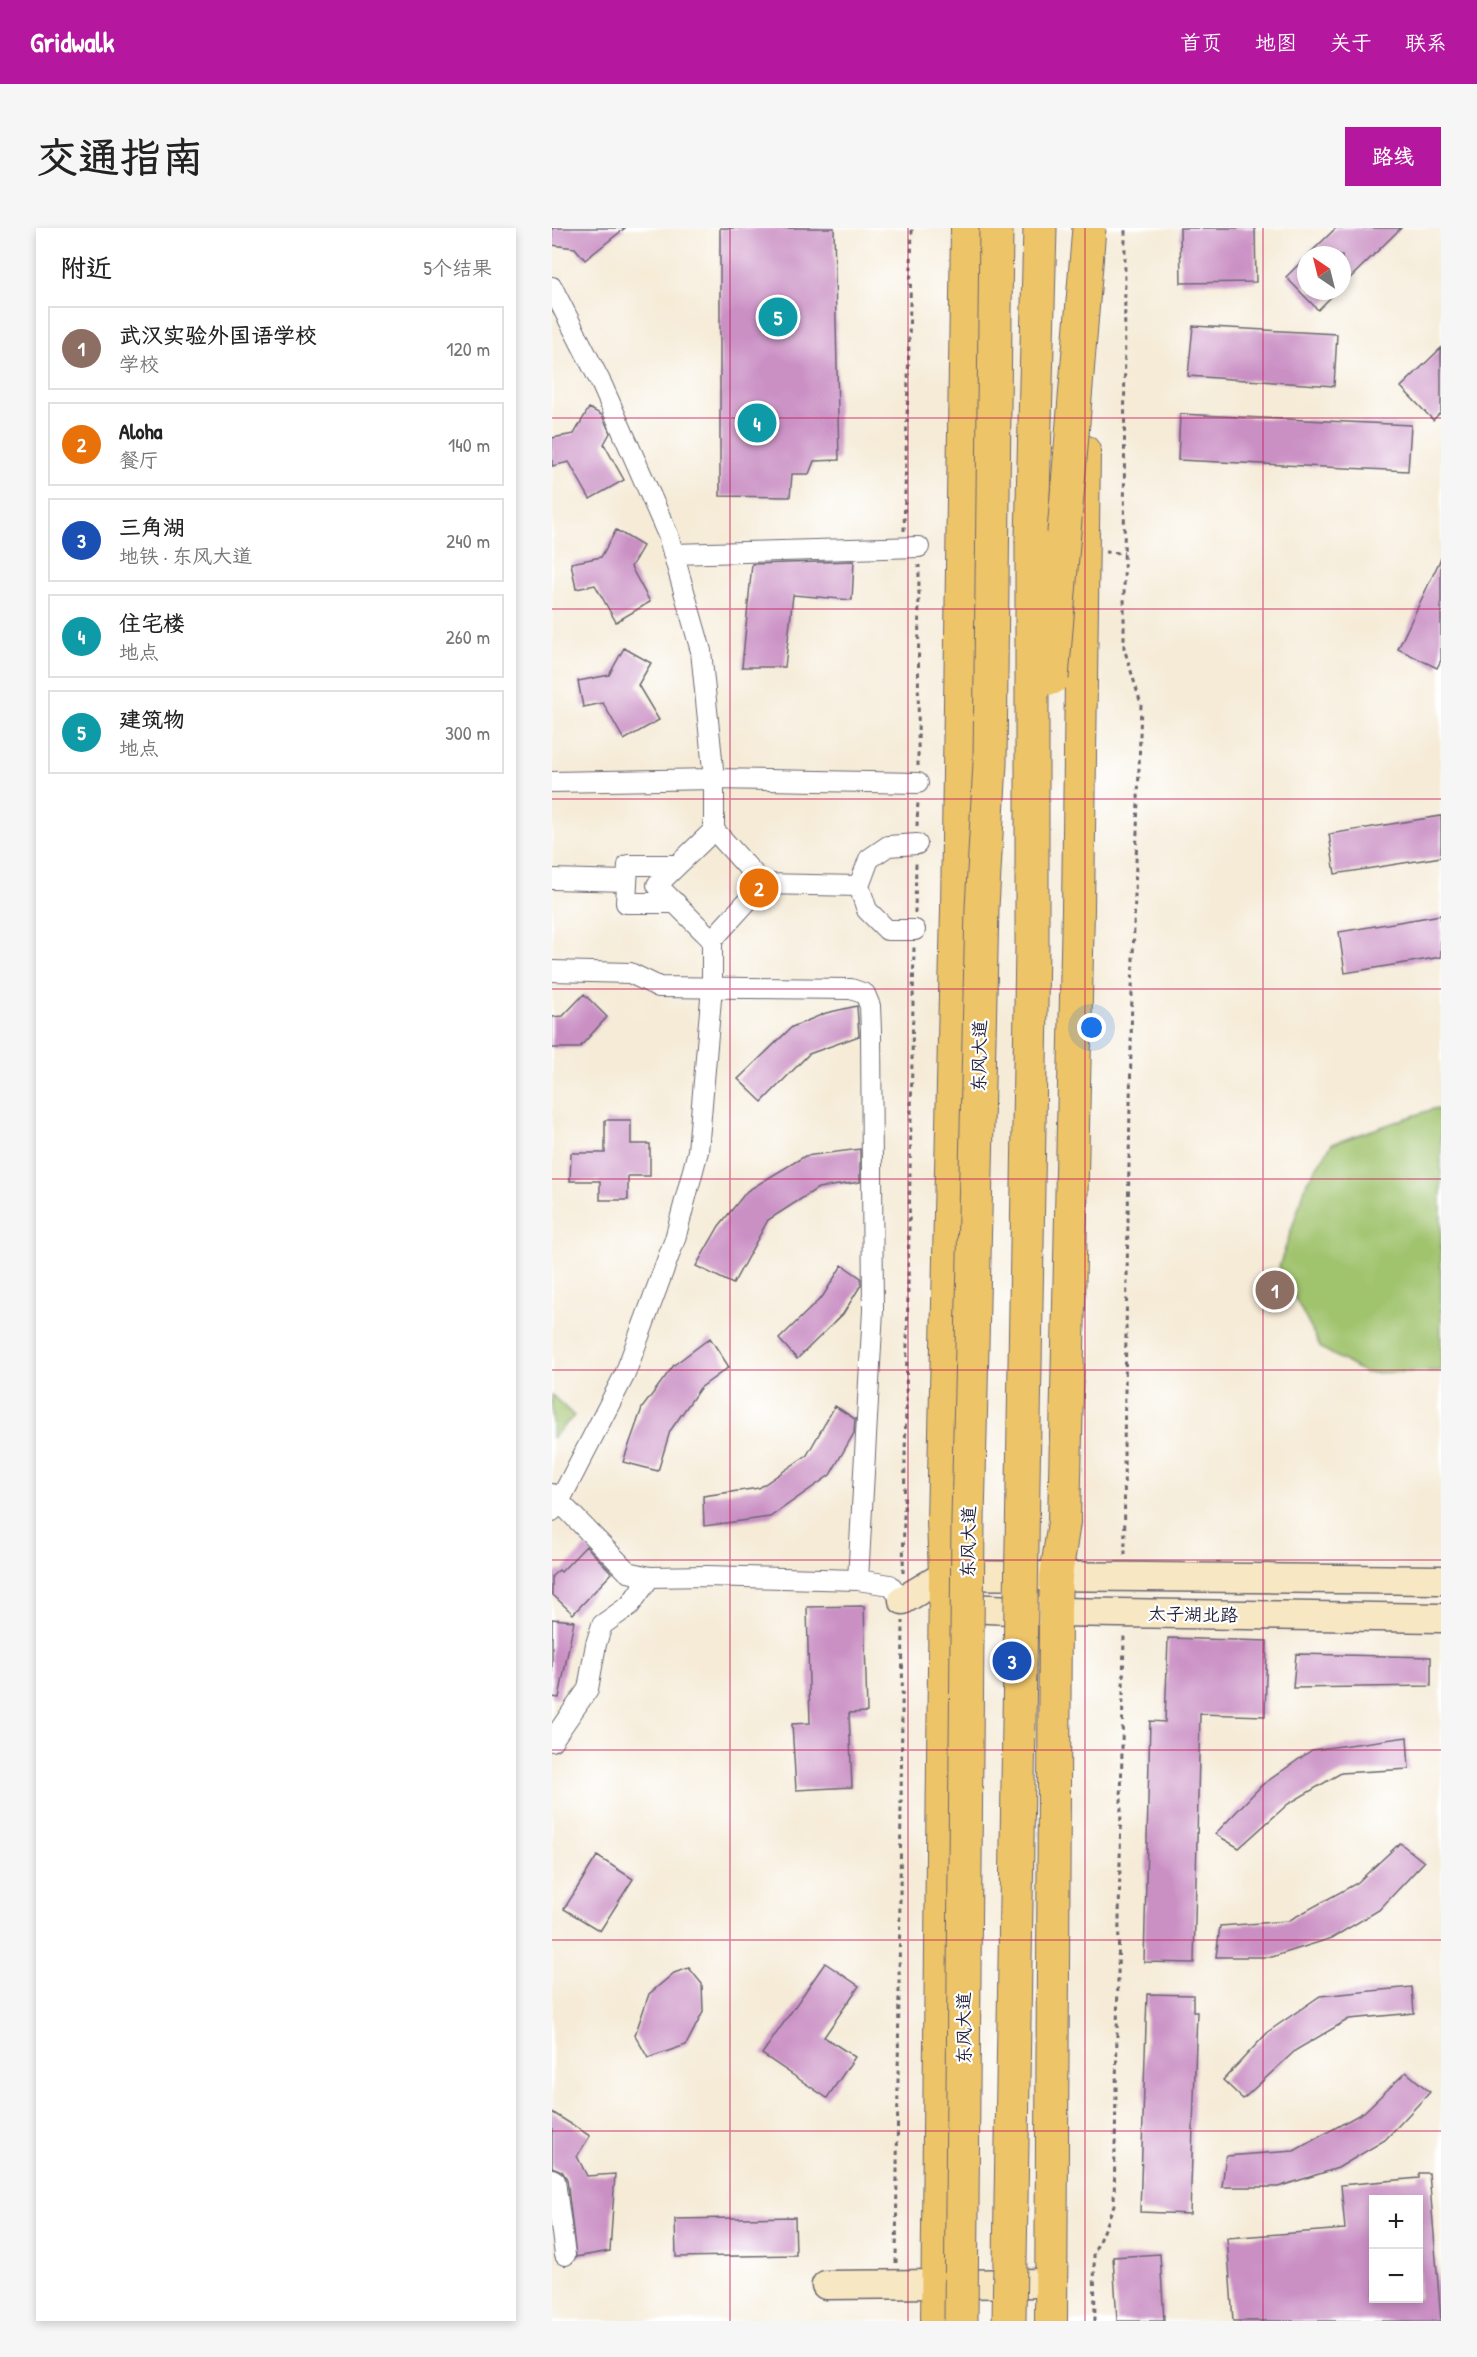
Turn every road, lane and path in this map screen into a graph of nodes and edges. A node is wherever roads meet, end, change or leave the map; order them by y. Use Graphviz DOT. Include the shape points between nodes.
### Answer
graph roads {
  1 [pos="912,228"];
  2 [pos="967,228"];
  3 [pos="973,228"];
  4 [pos="996,228"];
  5 [pos="1040,228"];
  6 [pos="1088,228"];
  7 [pos="1125,228"];
  8 [pos="552,287"];
  9 [pos="911,548"];
  10 [pos="673,554"];
  11 [pos="990,763"];
  12 [pos="714,779"];
  13 [pos="552,782"];
  14 [pos="918,783"];
  15 [pos="714,830"];
  16 [pos="917,844"];
  17 [pos="676,866"];
  18 [pos="552,879"];
  19 [pos="627,881"];
  20 [pos="763,884"];
  21 [pos="859,886"];
  22 [pos="676,903"];
  23 [pos="915,930"];
  24 [pos="712,940"];
  25 [pos="1032,946"];
  26 [pos="552,971"];
  27 [pos="712,987"];
  28 [pos="554,1502"];
  29 [pos="945,1575"];
  30 [pos="1056,1576"];
  31 [pos="650,1577"];
  32 [pos="1125,1578"];
  33 [pos="858,1580"];
  34 [pos="1441,1580"];
  35 [pos="903,1600"];
  36 [pos="944,1607"];
  37 [pos="1055,1612"];
  38 [pos="1124,1613"];
  39 [pos="1441,1618"];
  40 [pos="552,1741"];
  41 [pos="552,2179"];
  42 [pos="565,2255"];
  43 [pos="1051,2283"];
  44 [pos="895,2284"];
  45 [pos="938,2284"];
  46 [pos="826,2285"];
  47 [pos="937,2321"];
  48 [pos="961,2321"];
  49 [pos="1009,2321"];
  50 [pos="1051,2321"];
  51 [pos="1095,2321"];
  1 -- 9 [label="path"];
  2 -- 29 [label="main road"];
  3 -- 11 [label="highway, bridge"];
  4 -- 11 [label="highway, bridge"];
  5 -- 25 [label="highway, bridge" via="1032,540"];
  6 -- 25 [label="highway, bridge"];
  6 -- 30 [label="main road" via="1065,1487"];
  7 -- 32 [label="path" via="1124,648 1142,704 1131,1014"];
  8 -- 10 [label="street" via="602,385 668,534"];
  9 -- 10 [label="street"];
  10 -- 12 [label="street" via="701,651"];
  11 -- 48 [label="highway, 东风大道, bridge" via="982,908 968,1521"];
  12 -- 13 [label="street"];
  12 -- 14 [label="street"];
  12 -- 15 [label="street"];
  15 -- 17 [label="street"];
  15 -- 20 [label="street"];
  16 -- 21 [label="street" via="888,846 878,852 869,859"];
  17 -- 19 [label="street" via="628,865"];
  17 -- 22 [label="street" via="657,885"];
  18 -- 19 [label="street"];
  19 -- 22 [label="street" via="626,903"];
  20 -- 21 [label="street"];
  20 -- 24 [label="street"];
  21 -- 23 [label="street" via="867,910 887,930"];
  22 -- 24 [label="street"];
  24 -- 27 [label="street"];
  25 -- 49 [label="highway, bridge"];
  26 -- 27 [label="street" via="630,973 658,987"];
  27 -- 28 [label="street" via="698,1151 675,1239 625,1374"];
  27 -- 33 [label="street" via="851,989 864,993 870,1006 873,1310"];
  28 -- 31 [label="street" via="628,1572"];
  29 -- 30 [label="main road, 太子湖北路"];
  29 -- 35 [label="main road"];
  29 -- 36 [label="main road"];
  30 -- 32 [label="main road, 太子湖北路"];
  30 -- 37 [label="main road"];
  31 -- 33 [label="street"];
  31 -- 40 [label="street" via="630,1605 602,1624 588,1689"];
  32 -- 34 [label="main road, 太子湖北路"];
  33 -- 35 [label="street" via="890,1585"];
  35 -- 44 [label="path"];
  36 -- 37 [label="main road, 太子湖北路"];
  36 -- 45 [label="main road"];
  37 -- 38 [label="main road, 太子湖北路"];
  37 -- 43 [label="main road"];
  38 -- 39 [label="main road, 太子湖北路"];
  38 -- 51 [label="path" via="1114,2205 1094,2253"];
  41 -- 42 [label="street"];
  43 -- 45 [label="main road"];
  43 -- 50 [label="main road"];
  44 -- 45 [label="main road"];
  44 -- 46 [label="main road"];
  45 -- 47 [label="main road"];
}
